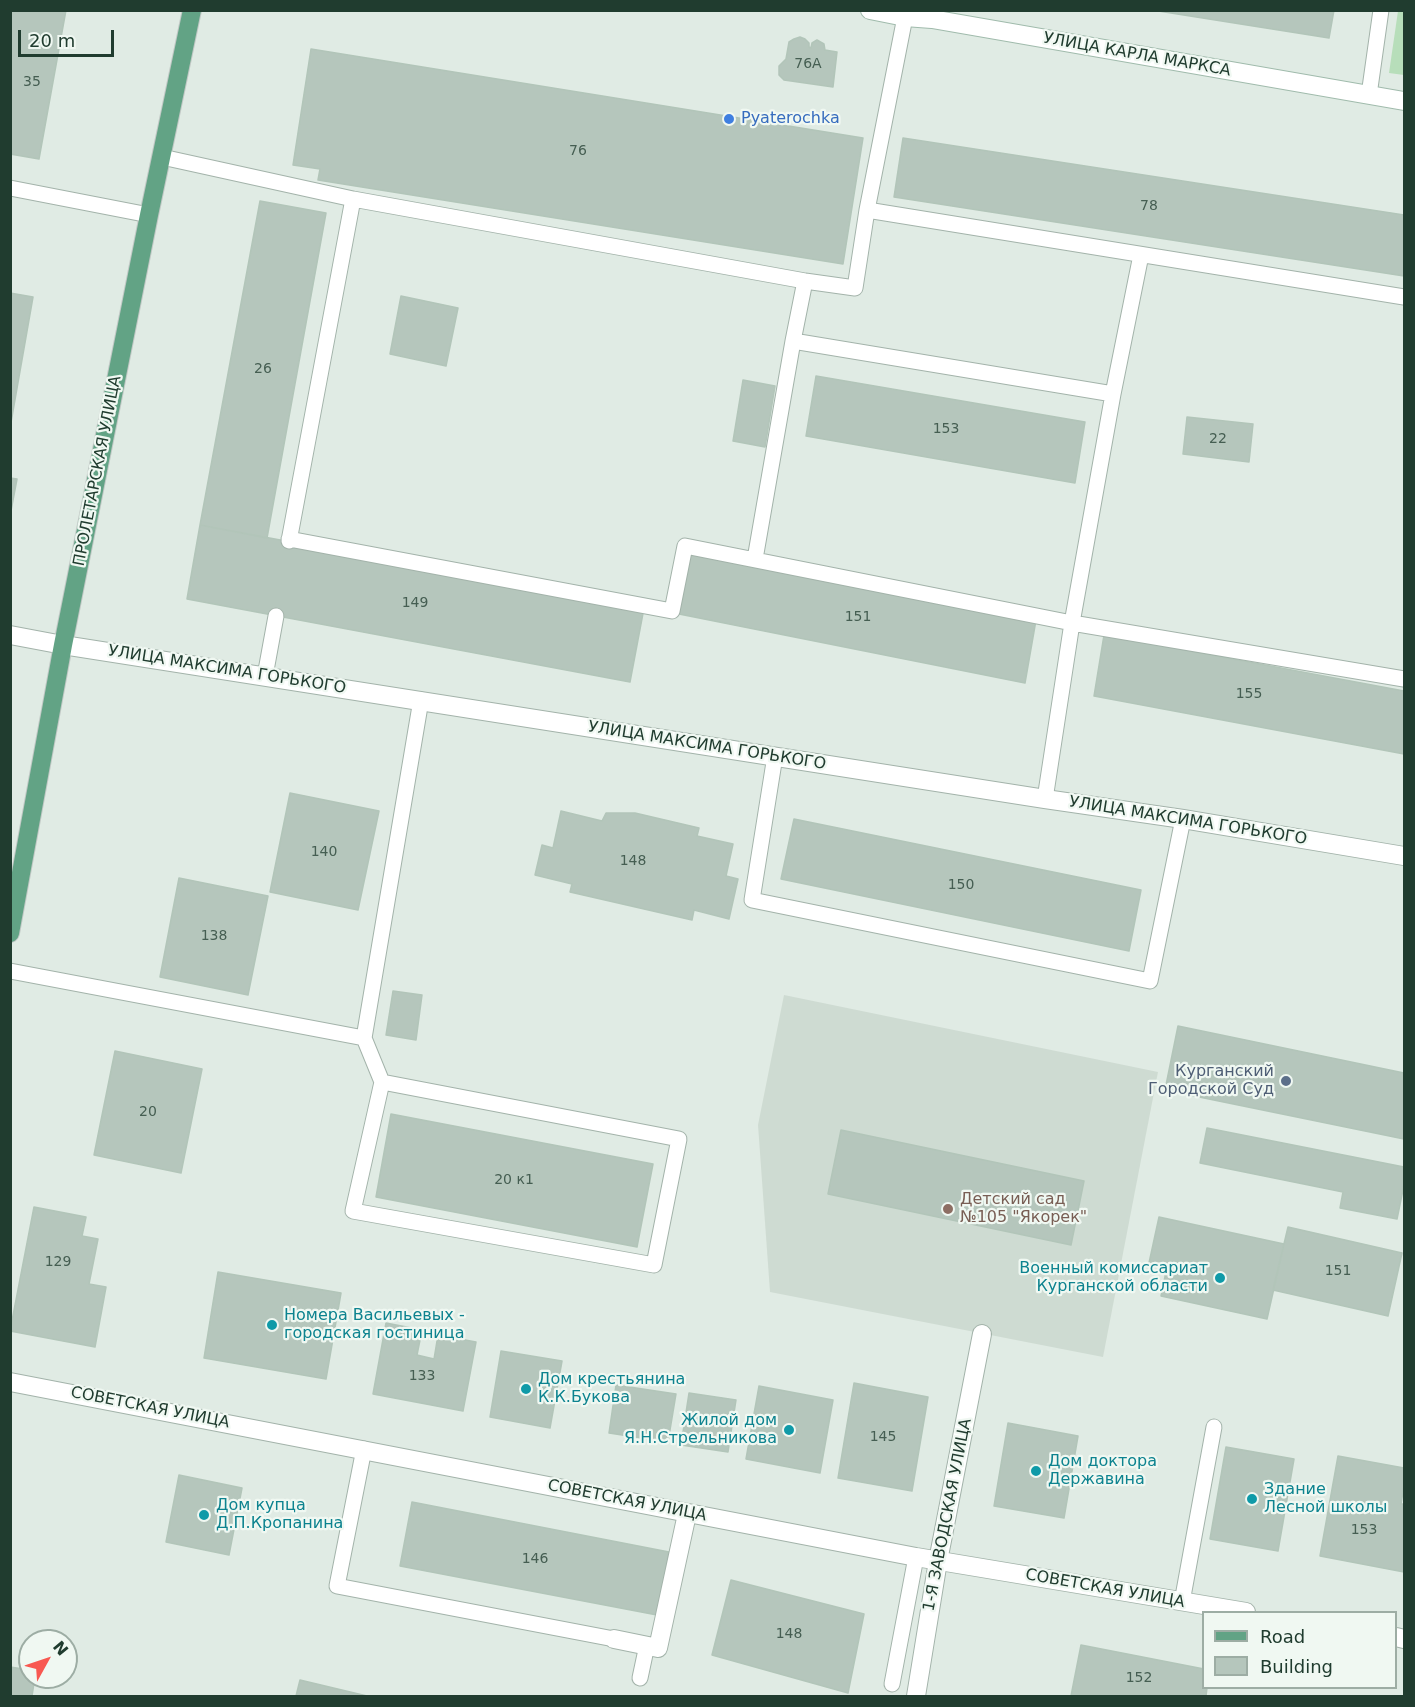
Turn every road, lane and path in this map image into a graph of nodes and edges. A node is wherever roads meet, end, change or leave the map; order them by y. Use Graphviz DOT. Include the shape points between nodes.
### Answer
graph roads {
  1 [pos="192,10"];
  2 [pos="870,10"];
  3 [pos="1381,10"];
  4 [pos="933,15"];
  5 [pos="905,17"];
  6 [pos="1369,94"];
  7 [pos="1404,101"];
  8 [pos="162,157"];
  9 [pos="10,188"];
  10 [pos="353,199"];
  11 [pos="867,210"];
  12 [pos="149,215"];
  13 [pos="1141,255"];
  14 [pos="806,281"];
  15 [pos="1404,297"];
  16 [pos="793,340"];
  17 [pos="1113,394"];
  18 [pos="755,559"];
  19 [pos="276,616"];
  20 [pos="1072,623"];
  21 [pos="10,635"];
  22 [pos="63,645"];
  23 [pos="265,676"];
  24 [pos="1404,679"];
  25 [pos="421,700"];
  26 [pos="775,756"];
  27 [pos="1045,799"];
  28 [pos="1183,819"];
  29 [pos="1404,856"];
  30 [pos="10,933"];
  31 [pos="10,971"];
  32 [pos="364,1038"];
  33 [pos="382,1082"];
  34 [pos="982,1334"];
  35 [pos="10,1382"];
  36 [pos="1214,1427"];
  37 [pos="364,1449"];
  38 [pos="687,1514"];
  39 [pos="916,1557"];
  40 [pos="938,1560"];
  41 [pos="1182,1602"];
  42 [pos="1240,1611"];
  43 [pos="614,1639"];
  44 [pos="646,1646"];
  45 [pos="640,1678"];
  46 [pos="892,1684"];
  47 [pos="916,1696"];
  1 -- 8 [label="main road, ПРОЛЕТАРСКАЯ УЛИЦА"];
  2 -- 5 [label="street, УЛИЦА КАРЛА МАРКСА"];
  3 -- 6 [label="lane"];
  4 -- 5 [label="street, УЛИЦА КАРЛА МАРКСА"];
  4 -- 6 [label="street, УЛИЦА КАРЛА МАРКСА"];
  5 -- 11 [label="lane"];
  6 -- 7 [label="street, УЛИЦА КАРЛА МАРКСА"];
  8 -- 10 [label="lane"];
  8 -- 12 [label="main road, ПРОЛЕТАРСКАЯ УЛИЦА"];
  9 -- 12 [label="lane"];
  10 -- 14 [label="lane"];
  10 -- 18 [label="lane" via="289,540 672,612 685,546"];
  11 -- 13 [label="lane"];
  11 -- 14 [label="lane" via="855,288"];
  12 -- 22 [label="main road, ПРОЛЕТАРСКАЯ УЛИЦА"];
  13 -- 15 [label="lane"];
  13 -- 17 [label="lane"];
  14 -- 16 [label="lane"];
  16 -- 17 [label="lane"];
  16 -- 18 [label="lane"];
  17 -- 20 [label="lane"];
  18 -- 20 [label="lane"];
  19 -- 23 [label="lane"];
  20 -- 24 [label="lane"];
  20 -- 27 [label="lane"];
  21 -- 22 [label="street, УЛИЦА МАКСИМА ГОРЬКОГО"];
  22 -- 23 [label="street, УЛИЦА МАКСИМА ГОРЬКОГО"];
  22 -- 30 [label="main road, ПРОЛЕТАРСКАЯ УЛИЦА"];
  23 -- 25 [label="street, УЛИЦА МАКСИМА ГОРЬКОГО"];
  25 -- 26 [label="street, УЛИЦА МАКСИМА ГОРЬКОГО"];
  25 -- 32 [label="lane"];
  26 -- 27 [label="street, УЛИЦА МАКСИМА ГОРЬКОГО"];
  26 -- 28 [label="lane" via="752,900 1150,981"];
  27 -- 28 [label="street, УЛИЦА МАКСИМА ГОРЬКОГО"];
  28 -- 29 [label="street, УЛИЦА МАКСИМА ГОРЬКОГО"];
  31 -- 32 [label="lane"];
  32 -- 33 [label="lane"];
  33 -- 33 [label="lane" via="679,1139 654,1265 353,1211"];
  34 -- 40 [label="street, 1-Я ЗАВОДСКАЯ УЛИЦА"];
  35 -- 37 [label="street, СОВЕТСКАЯ УЛИЦА"];
  36 -- 41 [label="lane"];
  37 -- 38 [label="street, СОВЕТСКАЯ УЛИЦА"];
  37 -- 43 [label="lane" via="336,1586"];
  38 -- 39 [label="street, СОВЕТСКАЯ УЛИЦА"];
  38 -- 44 [label="street" via="658,1648"];
  39 -- 40 [label="street, СОВЕТСКАЯ УЛИЦА"];
  39 -- 46 [label="lane"];
  40 -- 41 [label="street, СОВЕТСКАЯ УЛИЦА"];
  40 -- 47 [label="street, 1-Я ЗАВОДСКАЯ УЛИЦА"];
  41 -- 42 [label="street, СОВЕТСКАЯ УЛИЦА"];
  43 -- 44 [label="street"];
  44 -- 45 [label="lane"];
}
